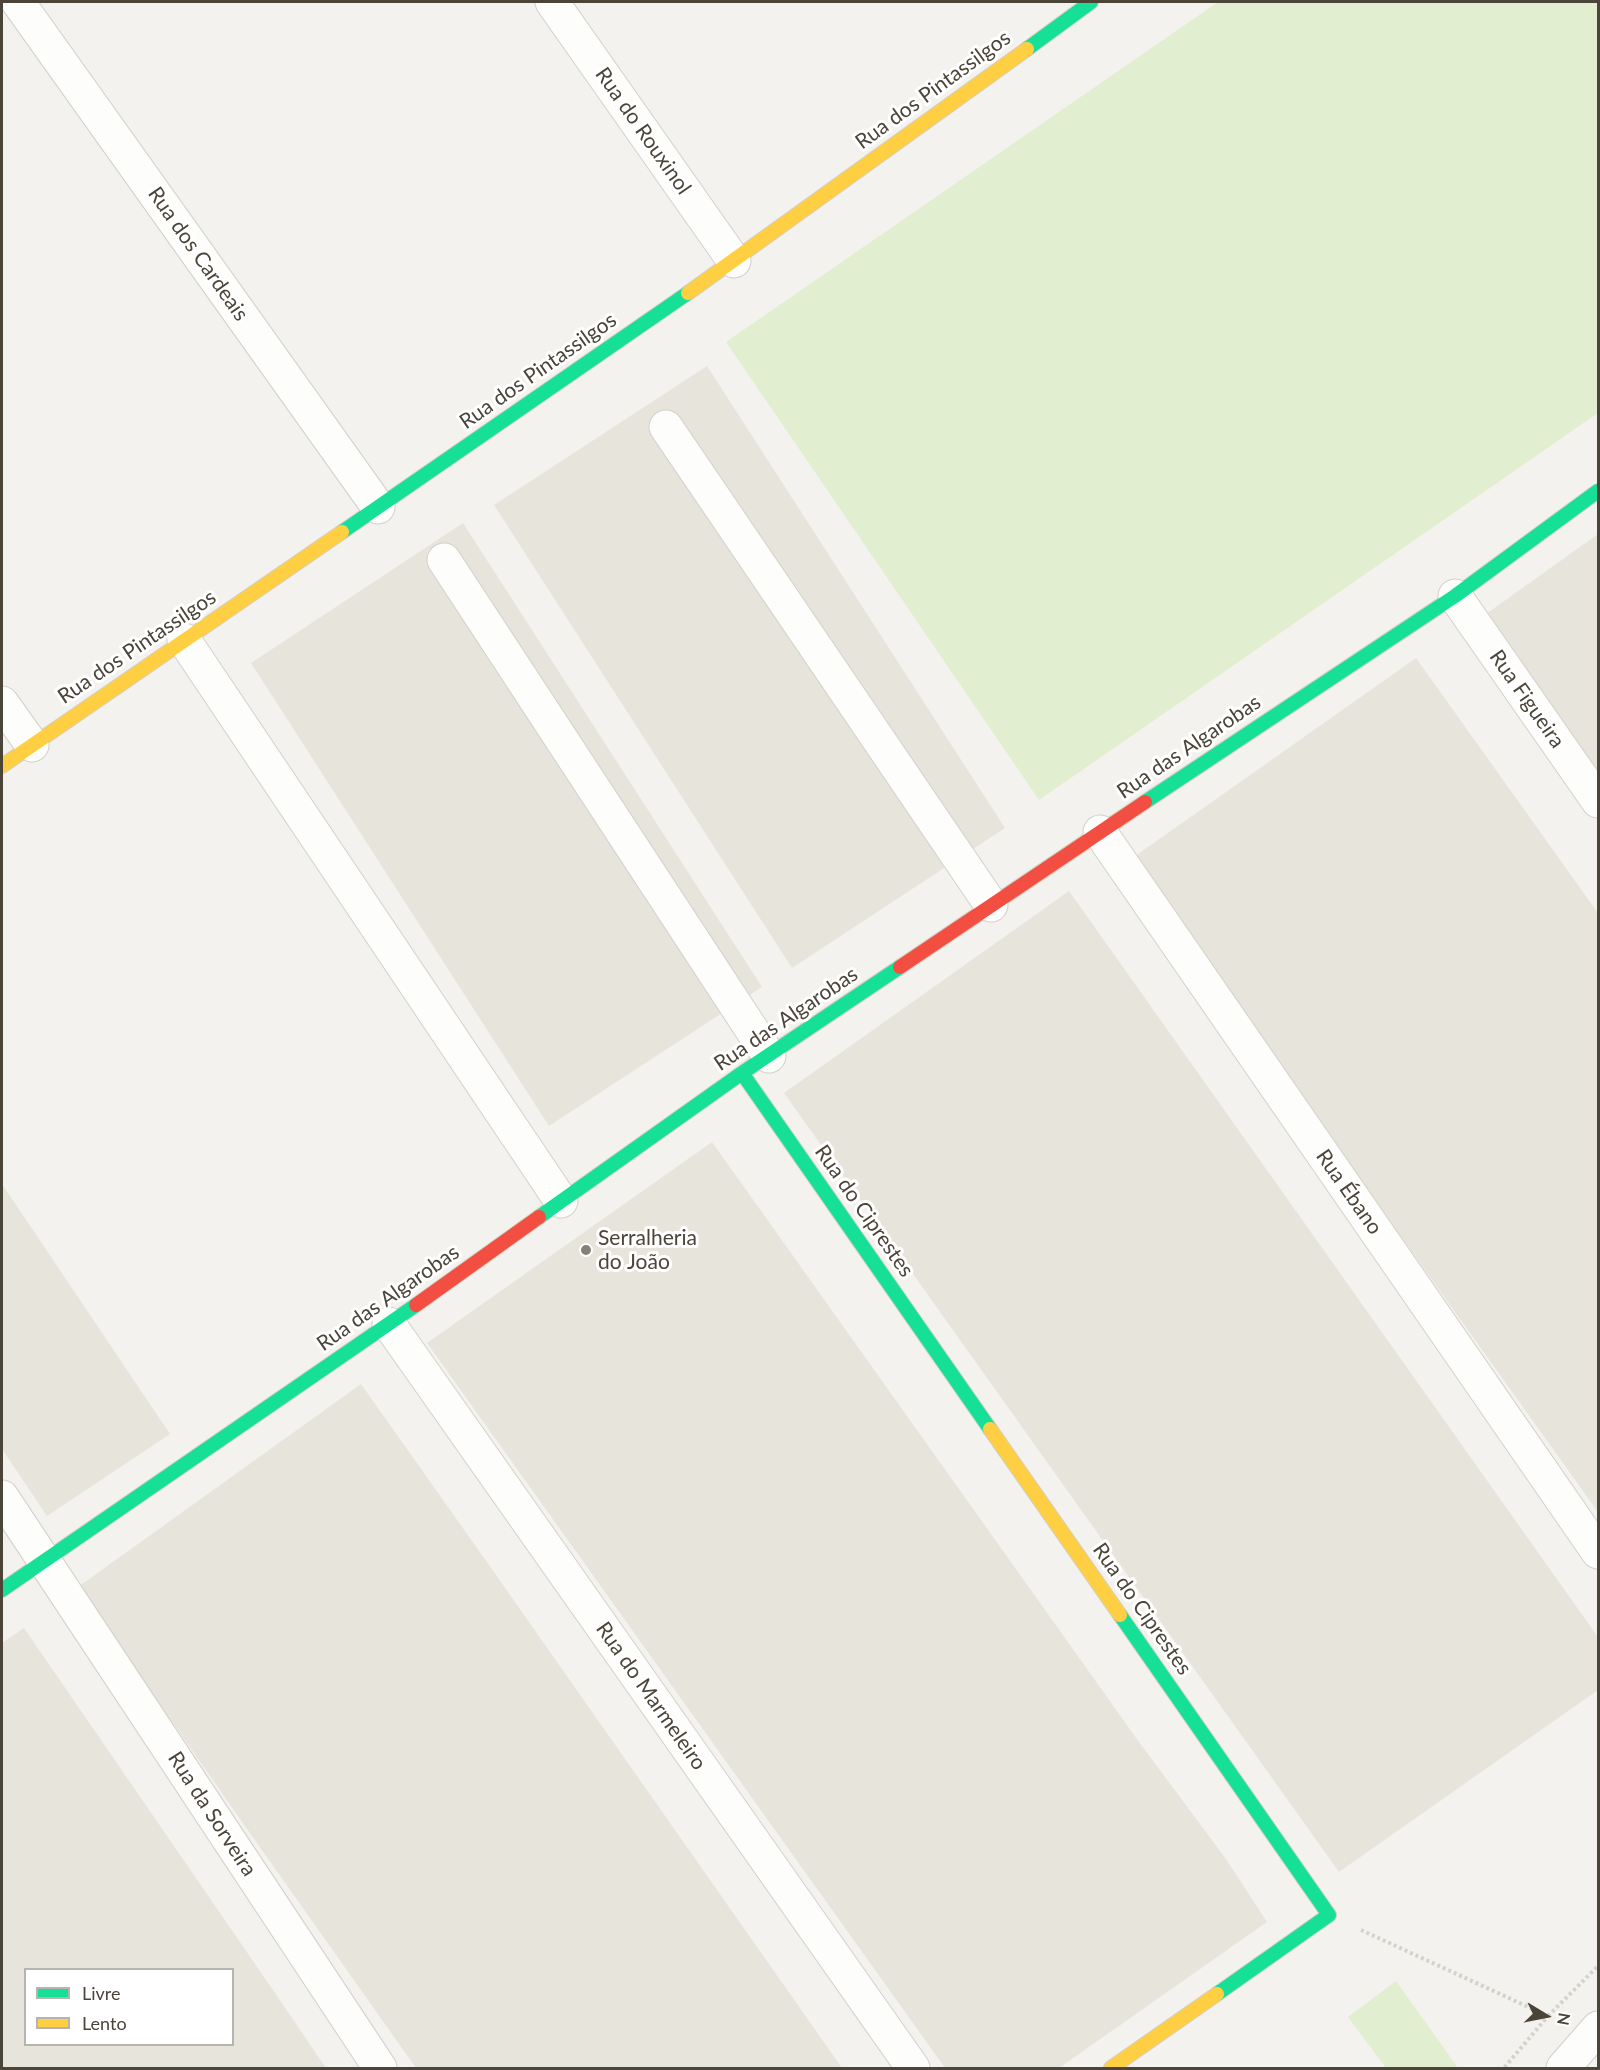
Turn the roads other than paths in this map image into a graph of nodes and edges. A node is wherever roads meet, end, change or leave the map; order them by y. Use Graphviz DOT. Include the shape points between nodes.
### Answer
graph roads {
  1 [pos="18,2"];
  2 [pos="552,2"];
  3 [pos="1089,2"];
  4 [pos="734,261"];
  5 [pos="666,427"];
  6 [pos="1599,491"];
  7 [pos="378,507"];
  8 [pos="444,560"];
  9 [pos="1455,596"];
  10 [pos="184,640"];
  11 [pos="2,703"];
  12 [pos="32,745"];
  13 [pos="2,766"];
  14 [pos="1599,801"];
  15 [pos="1100,832"];
  16 [pos="991,905"];
  17 [pos="755,1064"];
  18 [pos="561,1200"];
  19 [pos="389,1324"];
  20 [pos="2,1497"];
  21 [pos="1599,1552"];
  22 [pos="44,1560"];
  23 [pos="2,1590"];
  24 [pos="1599,2028"];
  25 [pos="380,2068"];
  26 [pos="913,2068"];
  27 [pos="1111,2068"];
  28 [pos="1563,2068"];
  1 -- 7 [label="street, Rua dos Cardeais"];
  2 -- 4 [label="street, Rua do Rouxinol"];
  3 -- 4 [label="street, Rua dos Pintassilgos"];
  4 -- 7 [label="street, Rua dos Pintassilgos"];
  5 -- 16 [label="street"];
  6 -- 9 [label="street, Rua das Algarobas"];
  7 -- 10 [label="street, Rua dos Pintassilgos"];
  8 -- 17 [label="street"];
  9 -- 14 [label="street, Rua Figueira"];
  9 -- 15 [label="street, Rua das Algarobas"];
  10 -- 12 [label="street, Rua dos Pintassilgos"];
  10 -- 18 [label="street"];
  11 -- 12 [label="street"];
  12 -- 13 [label="street, Rua dos Pintassilgos"];
  15 -- 16 [label="street, Rua das Algarobas"];
  15 -- 21 [label="street, Rua Ébano"];
  16 -- 17 [label="street, Rua das Algarobas"];
  17 -- 18 [label="street, Rua das Algarobas"];
  17 -- 27 [label="street, Rua do Ciprestes" via="1329,1915"];
  18 -- 19 [label="street, Rua das Algarobas"];
  19 -- 22 [label="street, Rua das Algarobas"];
  19 -- 26 [label="street, Rua do Marmeleiro"];
  20 -- 22 [label="street, Rua da Sorveira"];
  22 -- 23 [label="street, Rua das Algarobas"];
  22 -- 25 [label="street, Rua da Sorveira"];
  24 -- 28 [label="street"];
}
